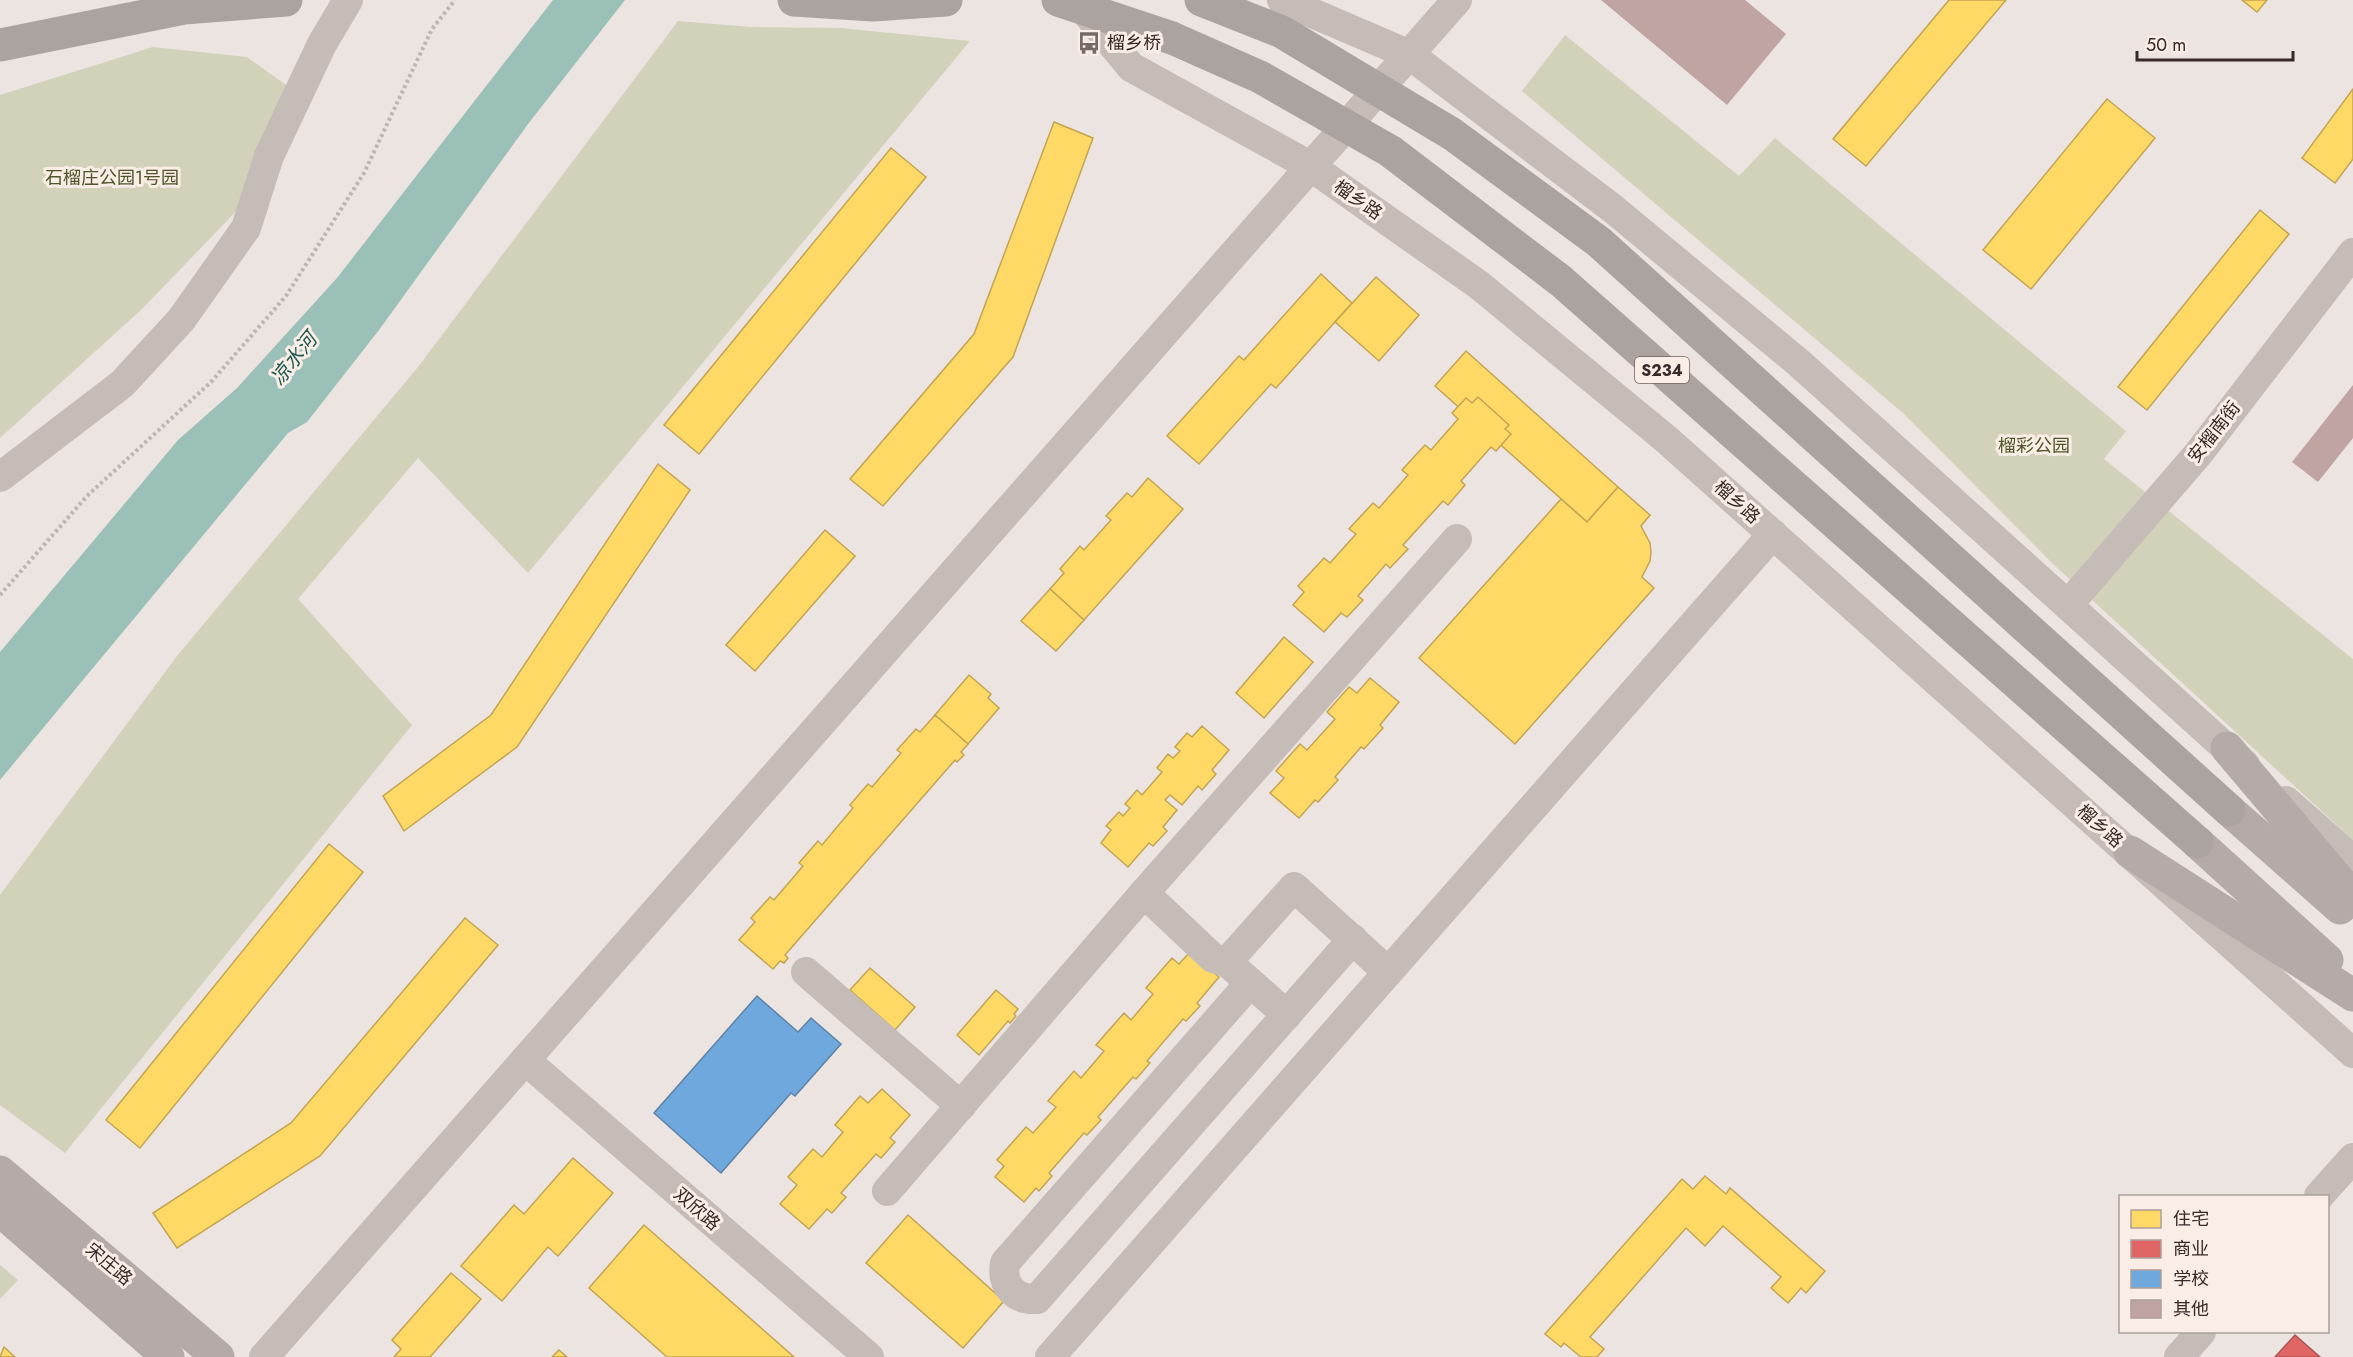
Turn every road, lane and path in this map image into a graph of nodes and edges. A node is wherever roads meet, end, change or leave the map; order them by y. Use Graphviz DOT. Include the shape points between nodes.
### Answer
graph roads {
  1 [pos="286,0"];
  2 [pos="348,0"];
  3 [pos="455,0"];
  4 [pos="794,0"];
  5 [pos="946,0"];
  6 [pos="1058,0"];
  7 [pos="1076,0"];
  8 [pos="1201,0"];
  9 [pos="1233,0"];
  10 [pos="1282,0"];
  11 [pos="1457,0"];
  12 [pos="1282,32"];
  13 [pos="0,45"];
  14 [pos="1410,55"];
  15 [pos="1310,166"];
  16 [pos="2353,253"];
  17 [pos="0,477"];
  18 [pos="1773,534"];
  19 [pos="1457,538"];
  20 [pos="0,595"];
  21 [pos="2068,605"];
  22 [pos="2227,748"];
  23 [pos="2229,810"];
  24 [pos="2198,842"];
  25 [pos="2130,852"];
  26 [pos="2353,861"];
  27 [pos="1144,893"];
  28 [pos="2353,897"];
  29 [pos="2353,919"];
  30 [pos="1353,939"];
  31 [pos="1227,962"];
  32 [pos="806,972"];
  33 [pos="1388,972"];
  34 [pos="1250,983"];
  35 [pos="2353,983"];
  36 [pos="2353,995"];
  37 [pos="1287,1015"];
  38 [pos="2353,1053"];
  39 [pos="525,1060"];
  40 [pos="961,1106"];
  41 [pos="2353,1158"];
  42 [pos="0,1172"];
  43 [pos="887,1191"];
  44 [pos="2321,1195"];
  45 [pos="0,1210"];
  46 [pos="2200,1333"];
  47 [pos="168,1357"];
  48 [pos="218,1357"];
  49 [pos="264,1357"];
  50 [pos="869,1357"];
  51 [pos="1050,1357"];
  52 [pos="2179,1357"];
  1 -- 13 [label="highway" via="184,8"];
  2 -- 17 [label="street" via="322,44 269,156 246,228 181,320 122,384"];
  3 -- 20 [label="path" via="432,29 364,173 286,296 211,382 87,496"];
  4 -- 5 [label="highway" via="873,5"];
  6 -- 24 [label="highway, S234, bridge" via="1172,38 1250,73 1390,151 1561,281"];
  7 -- 15 [label="street, 榴乡路" via="1131,68"];
  8 -- 12 [label="highway, S234, bridge"];
  9 -- 12 [label="highway, bridge"];
  10 -- 14 [label="street"];
  11 -- 14 [label="street"];
  12 -- 23 [label="highway, S234, bridge" via="1452,134 1599,242"];
  14 -- 15 [label="street"];
  14 -- 21 [label="street" via="1612,208 1799,363"];
  15 -- 18 [label="street, 榴乡路" via="1479,285 1666,439"];
  15 -- 39 [label="street"];
  16 -- 21 [label="street, 安榴南街" via="2198,454"];
  18 -- 25 [label="street, 榴乡路"];
  18 -- 33 [label="street"];
  19 -- 27 [label="street"];
  21 -- 22 [label="street"];
  22 -- 26 [label="street"];
  22 -- 28 [label="main road"];
  23 -- 29 [label="main road"];
  24 -- 35 [label="main road"];
  25 -- 36 [label="main road"];
  25 -- 38 [label="street, 榴乡路"];
  27 -- 31 [label="street" via="1213,958"];
  27 -- 40 [label="street"];
  30 -- 31 [label="street" via="1294,887"];
  30 -- 33 [label="street"];
  30 -- 37 [label="street"];
  31 -- 34 [label="street"];
  32 -- 40 [label="street"];
  33 -- 51 [label="street"];
  34 -- 37 [label="street"];
  34 -- 37 [label="street" via="1005,1263 1005,1279 1014,1293 1021,1298 1037,1299"];
  39 -- 49 [label="street"];
  39 -- 50 [label="street, 双欣路"];
  40 -- 43 [label="street"];
  41 -- 44 [label="street"];
  42 -- 48 [label="main road, 宋庄路"];
  45 -- 47 [label="main road, 宋庄路"];
  46 -- 52 [label="street"];
}
